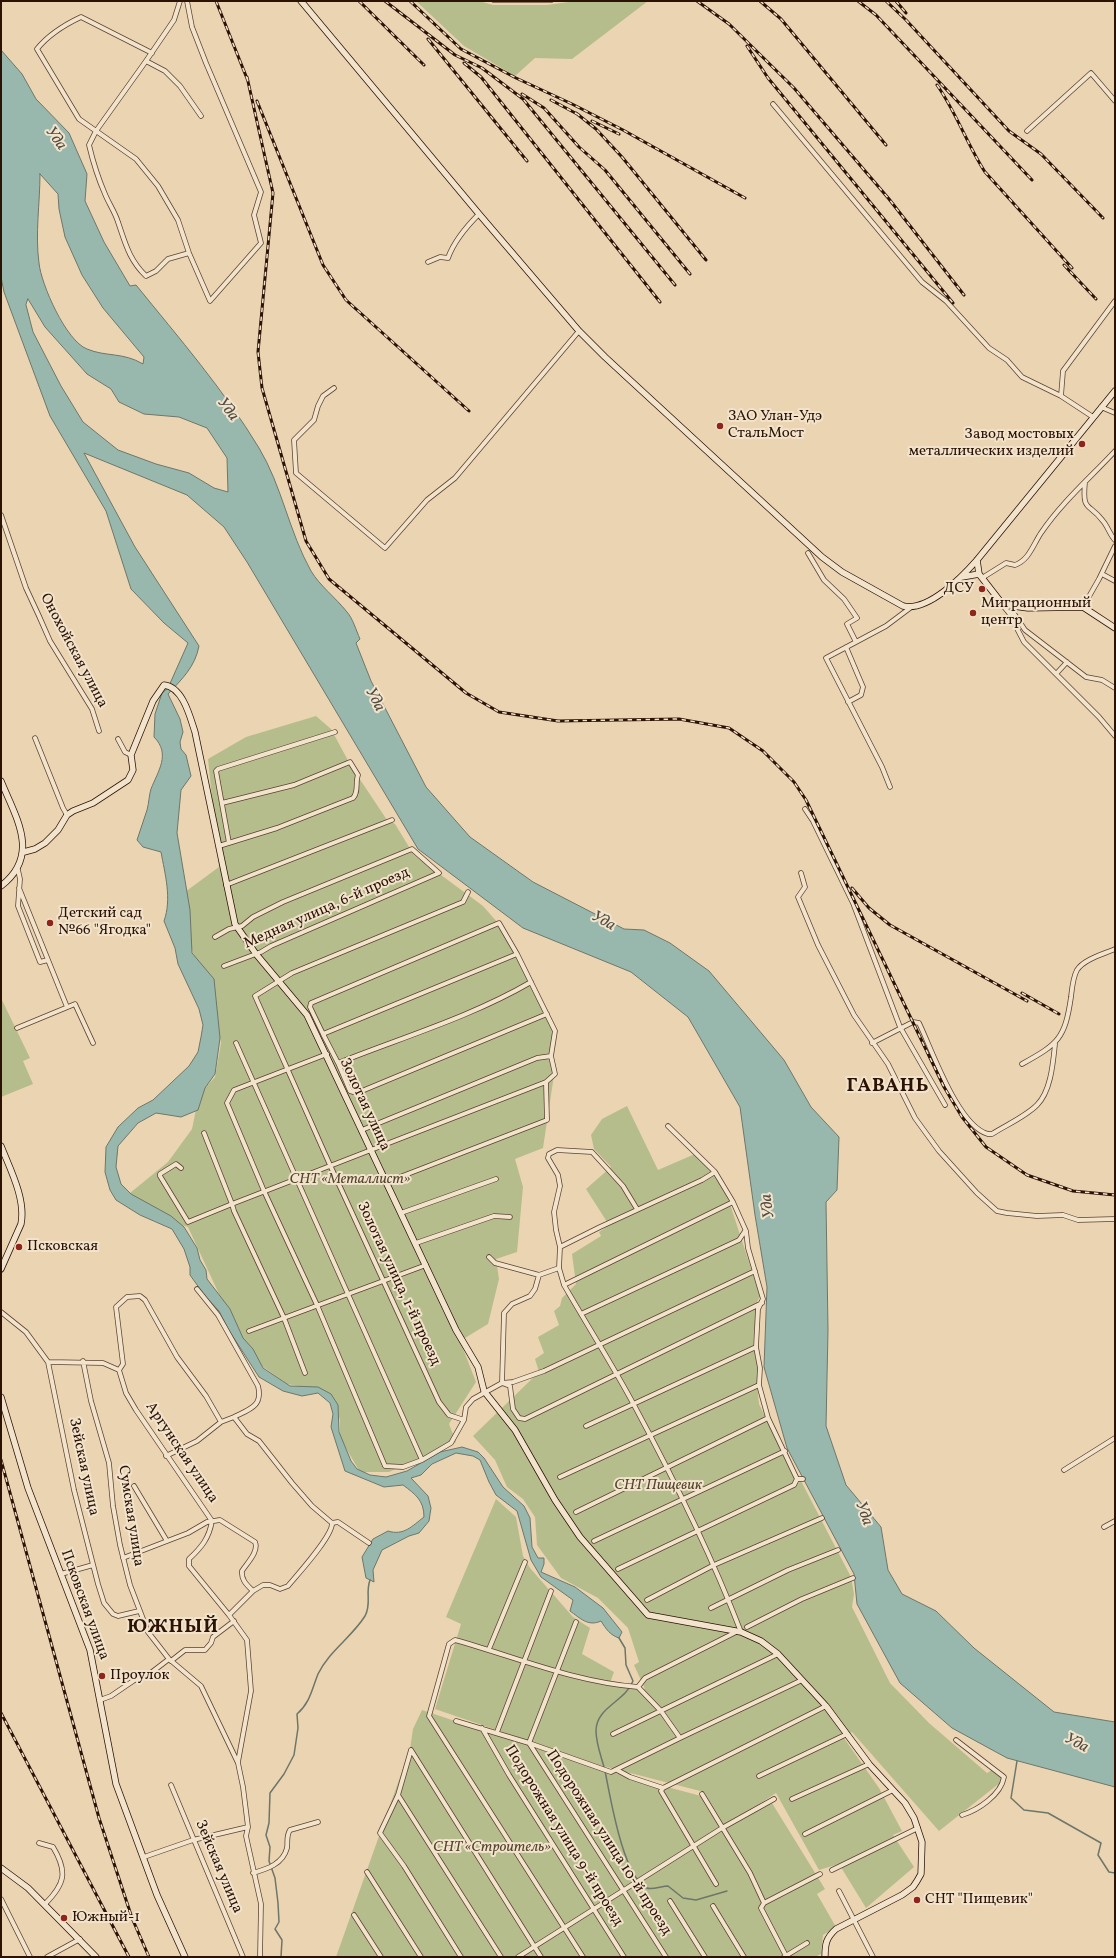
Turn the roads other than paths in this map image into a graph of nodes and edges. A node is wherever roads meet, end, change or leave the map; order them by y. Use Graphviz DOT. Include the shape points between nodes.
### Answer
graph roads {
  1 [pos="180,1"];
  2 [pos="186,1"];
  3 [pos="301,1"];
  4 [pos="152,53"];
  5 [pos="146,61"];
  6 [pos="1115,101"];
  7 [pos="773,104"];
  8 [pos="201,116"];
  9 [pos="96,131"];
  10 [pos="1027,131"];
  11 [pos="479,214"];
  12 [pos="189,253"];
  13 [pos="428,262"];
  14 [pos="1115,301"];
  15 [pos="579,330"];
  16 [pos="334,388"];
  17 [pos="1115,391"];
  18 [pos="1061,396"];
  19 [pos="1101,408"];
  20 [pos="1115,413"];
  21 [pos="1093,417"];
  22 [pos="1115,451"];
  23 [pos="1085,482"];
  24 [pos="1,515"];
  25 [pos="1115,540"];
  26 [pos="1115,546"];
  27 [pos="808,553"];
  28 [pos="977,560"];
  29 [pos="1102,574"];
  30 [pos="980,576"];
  31 [pos="961,577"];
  32 [pos="1115,581"];
  33 [pos="1000,601"];
  34 [pos="1082,607"];
  35 [pos="910,608"];
  36 [pos="1009,612"];
  37 [pos="1115,628"];
  38 [pos="856,642"];
  39 [pos="846,647"];
  40 [pos="1067,662"];
  41 [pos="1056,674"];
  42 [pos="1115,688"];
  43 [pos="848,702"];
  44 [pos="99,731"];
  45 [pos="335,732"];
  46 [pos="1115,736"];
  47 [pos="35,738"];
  48 [pos="118,739"];
  49 [pos="131,755"];
  50 [pos="1,781"];
  51 [pos="890,787"];
  52 [pos="222,803"];
  53 [pos="805,809"];
  54 [pos="67,815"];
  55 [pos="392,820"];
  56 [pos="229,843"];
  57 [pos="219,846"];
  58 [pos="24,852"];
  59 [pos="18,870"];
  60 [pos="801,874"];
  61 [pos="226,885"];
  62 [pos="1,886"];
  63 [pos="19,888"];
  64 [pos="468,892"];
  65 [pos="236,927"];
  66 [pos="215,937"];
  67 [pos="1115,949"];
  68 [pos="256,954"];
  69 [pos="517,954"];
  70 [pos="48,960"];
  71 [pos="224,966"];
  72 [pos="278,982"];
  73 [pos="531,982"];
  74 [pos="67,1008"];
  75 [pos="547,1014"];
  76 [pos="900,1027"];
  77 [pos="17,1028"];
  78 [pos="323,1034"];
  79 [pos="93,1043"];
  80 [pos="236,1043"];
  81 [pos="872,1043"];
  82 [pos="1055,1044"];
  83 [pos="327,1054"];
  84 [pos="551,1056"];
  85 [pos="338,1062"];
  86 [pos="331,1064"];
  87 [pos="1022,1064"];
  88 [pos="288,1069"];
  89 [pos="254,1082"];
  90 [pos="546,1082"];
  91 [pos="945,1105"];
  92 [pos="668,1126"];
  93 [pos="362,1130"];
  94 [pos="204,1133"];
  95 [pos="1,1146"];
  96 [pos="371,1148"];
  97 [pos="330,1165"];
  98 [pos="181,1168"];
  99 [pos="715,1172"];
  100 [pos="295,1178"];
  101 [pos="496,1179"];
  102 [pos="387,1182"];
  103 [pos="264,1191"];
  104 [pos="733,1202"];
  105 [pos="232,1204"];
  106 [pos="637,1209"];
  107 [pos="401,1213"];
  108 [pos="510,1217"];
  109 [pos="1115,1219"];
  110 [pos="746,1231"];
  111 [pos="416,1243"];
  112 [pos="560,1247"];
  113 [pos="489,1257"];
  114 [pos="426,1265"];
  115 [pos="559,1268"];
  116 [pos="1,1269"];
  117 [pos="755,1271"];
  118 [pos="539,1275"];
  119 [pos="383,1281"];
  120 [pos="564,1285"];
  121 [pos="197,1289"];
  122 [pos="347,1295"];
  123 [pos="762,1303"];
  124 [pos="317,1305"];
  125 [pos="1,1312"];
  126 [pos="580,1314"];
  127 [pos="284,1318"];
  128 [pos="249,1331"];
  129 [pos="599,1346"];
  130 [pos="756,1347"];
  131 [pos="48,1362"];
  132 [pos="83,1362"];
  133 [pos="119,1370"];
  134 [pos="305,1373"];
  135 [pos="615,1373"];
  136 [pos="502,1383"];
  137 [pos="759,1385"];
  138 [pos="484,1391"];
  139 [pos="1,1397"];
  140 [pos="633,1403"];
  141 [pos="234,1417"];
  142 [pos="768,1418"];
  143 [pos="464,1420"];
  144 [pos="221,1422"];
  145 [pos="586,1426"];
  146 [pos="650,1435"];
  147 [pos="1115,1438"];
  148 [pos="785,1451"];
  149 [pos="166,1456"];
  150 [pos="422,1460"];
  151 [pos="665,1467"];
  152 [pos="1064,1470"];
  153 [pos="560,1477"];
  154 [pos="798,1479"];
  155 [pos="803,1479"];
  156 [pos="134,1486"];
  157 [pos="682,1498"];
  158 [pos="576,1512"];
  159 [pos="822,1518"];
  160 [pos="212,1520"];
  161 [pos="1115,1521"];
  162 [pos="332,1523"];
  163 [pos="1104,1527"];
  164 [pos="698,1530"];
  165 [pos="167,1541"];
  166 [pos="594,1541"];
  167 [pos="369,1543"];
  168 [pos="838,1550"];
  169 [pos="123,1558"];
  170 [pos="525,1562"];
  171 [pos="93,1565"];
  172 [pos="714,1565"];
  173 [pos="618,1569"];
  174 [pos="61,1574"];
  175 [pos="853,1578"];
  176 [pos="253,1591"];
  177 [pos="551,1591"];
  178 [pos="728,1599"];
  179 [pos="647,1600"];
  180 [pos="711,1608"];
  181 [pos="139,1611"];
  182 [pos="229,1615"];
  183 [pos="234,1621"];
  184 [pos="576,1622"];
  185 [pos="747,1627"];
  186 [pos="738,1632"];
  187 [pos="489,1650"];
  188 [pos="778,1654"];
  189 [pos="170,1660"];
  190 [pos="523,1662"];
  191 [pos="555,1672"];
  192 [pos="802,1680"];
  193 [pos="638,1687"];
  194 [pos="100,1700"];
  195 [pos="826,1706"];
  196 [pos="661,1711"];
  197 [pos="456,1721"];
  198 [pos="482,1728"];
  199 [pos="497,1732"];
  200 [pos="613,1734"];
  201 [pos="847,1734"];
  202 [pos="680,1738"];
  203 [pos="956,1740"];
  204 [pos="529,1743"];
  205 [pos="238,1763"];
  206 [pos="869,1764"];
  207 [pos="617,1770"];
  208 [pos="759,1776"];
  209 [pos="171,1785"];
  210 [pos="663,1788"];
  211 [pos="893,1790"];
  212 [pos="702,1794"];
  213 [pos="398,1795"];
  214 [pos="774,1799"];
  215 [pos="792,1799"];
  216 [pos="962,1815"];
  217 [pos="318,1822"];
  218 [pos="248,1827"];
  219 [pos="722,1828"];
  220 [pos="918,1828"];
  221 [pos="805,1834"];
  222 [pos="193,1840"];
  223 [pos="39,1843"];
  224 [pos="694,1846"];
  225 [pos="144,1857"];
  226 [pos="1,1868"];
  227 [pos="832,1870"];
  228 [pos="367,1872"];
  229 [pos="253,1873"];
  230 [pos="820,1874"];
  231 [pos="716,1884"];
  232 [pos="624,1891"];
  233 [pos="839,1891"];
  234 [pos="1,1899"];
  235 [pos="670,1901"];
  236 [pos="764,1903"];
  237 [pos="44,1904"];
  238 [pos="712,1906"];
  239 [pos="594,1910"];
  240 [pos="354,1915"];
  241 [pos="854,1921"];
  242 [pos="564,1928"];
  243 [pos="80,1940"];
  244 [pos="807,1943"];
  245 [pos="534,1946"];
  246 [pos="785,1956"];
  247 [pos="30,1957"];
  248 [pos="47,1957"];
  249 [pos="96,1957"];
  250 [pos="186,1957"];
  251 [pos="243,1957"];
  252 [pos="260,1957"];
  253 [pos="381,1957"];
  254 [pos="420,1957"];
  255 [pos="461,1957"];
  256 [pos="501,1957"];
  257 [pos="518,1957"];
  258 [pos="542,1957"];
  259 [pos="583,1957"];
  260 [pos="624,1957"];
  261 [pos="666,1957"];
  262 [pos="705,1957"];
  263 [pos="744,1957"];
  264 [pos="825,1957"];
  265 [pos="873,1957"];
  1 -- 4 [label="street" via="174,20"];
  2 -- 12 [label="street" via="206,63 260,192 254,215 261,243 210,301"];
  3 -- 11 [label="street"];
  4 -- 5 [label="street"];
  4 -- 9 [label="street" via="81,17 45,39 37,49 79,119"];
  5 -- 8 [label="street" via="165,71 180,86"];
  5 -- 9 [label="street"];
  6 -- 10 [label="street" via="1091,73"];
  7 -- 18 [label="street" via="922,282 946,301 990,348 1007,360 1022,377"];
  9 -- 12 [label="street" via="136,160 158,186 178,220"];
  9 -- 12 [label="street" via="89,144 96,170 128,252 140,270 146,276 156,271 168,259"];
  11 -- 13 [label="street" via="465,228 448,258 440,257"];
  11 -- 15 [label="street"];
  14 -- 18 [label="street" via="1064,371"];
  15 -- 16 [label="street" via="455,478 427,500 385,548 296,473 294,440 314,420 323,396"];
  15 -- 35 [label="street" via="822,557 842,572"];
  17 -- 19 [label="street"];
  18 -- 21 [label="street"];
  19 -- 20 [label="street"];
  19 -- 21 [label="street"];
  21 -- 28 [label="street"];
  22 -- 23 [label="street"];
  23 -- 25 [label="street" via="1083,497 1086,506 1103,520"];
  23 -- 30 [label="street" via="1060,507 1025,560 1015,566 1006,563"];
  24 -- 44 [label="street, Онохойская улица" via="38,616 50,641 92,709"];
  26 -- 29 [label="street"];
  27 -- 38 [label="street" via="824,580 844,598 857,618 847,624"];
  28 -- 30 [label="street"];
  28 -- 31 [label="street"];
  29 -- 32 [label="street"];
  29 -- 34 [label="street"];
  30 -- 31 [label="street"];
  30 -- 33 [label="street"];
  31 -- 35 [label="street" via="947,589"];
  33 -- 34 [label="street" via="1028,608"];
  33 -- 36 [label="street"];
  34 -- 37 [label="street"];
  35 -- 38 [label="street" via="886,626"];
  36 -- 40 [label="street" via="1015,615 1025,630"];
  36 -- 41 [label="street" via="1024,642"];
  38 -- 39 [label="street"];
  39 -- 43 [label="street" via="863,687 861,695"];
  39 -- 43 [label="street" via="826,658"];
  40 -- 41 [label="street"];
  40 -- 42 [label="street" via="1086,677 1102,680"];
  41 -- 46 [label="street"];
  43 -- 51 [label="street"];
  45 -- 52 [label="street" via="218,769 216,771"];
  47 -- 54 [label="street"];
  48 -- 49 [label="street"];
  49 -- 54 [label="street" via="133,770 128,780 93,803"];
  49 -- 57 [label="street, Золотая улица" via="153,701 161,687 169,686 176,692 188,712"];
  50 -- 58 [label="street" via="16,817"];
  52 -- 56 [label="street"];
  52 -- 56 [label="street" via="294,785 350,762 358,775 353,798 277,828"];
  53 -- 76 [label="street" via="853,903"];
  54 -- 58 [label="street" via="58,830 45,843"];
  55 -- 61 [label="street"];
  56 -- 57 [label="street"];
  57 -- 61 [label="street, Золотая улица"];
  58 -- 59 [label="street"];
  59 -- 62 [label="street"];
  59 -- 63 [label="street"];
  60 -- 81 [label="street" via="805,887 798,897 818,945 854,1015"];
  61 -- 65 [label="street, Золотая улица"];
  63 -- 70 [label="street"];
  63 -- 70 [label="street" via="18,906 40,962"];
  64 -- 72 [label="street" via="463,902 292,973"];
  65 -- 66 [label="street"];
  65 -- 68 [label="street, Золотая улица"];
  65 -- 68 [label="street, Медная улица, 6-й проезд" via="283,902 412,849 439,873"];
  67 -- 82 [label="street" via="1086,962 1078,969 1066,1021"];
  68 -- 71 [label="street, Медная улица, 6-й проезд"];
  68 -- 72 [label="street, Золотая улица"];
  69 -- 73 [label="street"];
  69 -- 78 [label="street"];
  69 -- 78 [label="street" via="499,923 312,1002 310,1007"];
  70 -- 74 [label="street"];
  72 -- 83 [label="street, Золотая улица" via="307,1015"];
  72 -- 88 [label="street, Золотая улица, 1-й проезд" via="255,996"];
  73 -- 75 [label="street"];
  73 -- 85 [label="street" via="421,1032"];
  74 -- 77 [label="street"];
  74 -- 79 [label="street" via="75,1004"];
  75 -- 84 [label="street" via="555,1031"];
  75 -- 85 [label="street" via="357,1093 350,1091"];
  76 -- 81 [label="street"];
  76 -- 82 [label="street" via="913,1022 919,1023 947,1086 967,1118 988,1134 1037,1106 1043,1097 1052,1068"];
  76 -- 91 [label="street"];
  78 -- 85 [label="street"];
  80 -- 89 [label="street"];
  81 -- 109 [label="street" via="888,1064 924,1132 972,1188 997,1211 1037,1216 1063,1215 1078,1220"];
  82 -- 87 [label="street"];
  83 -- 86 [label="street, Золотая улица"];
  83 -- 88 [label="street"];
  84 -- 90 [label="street" via="555,1074"];
  84 -- 93 [label="street" via="537,1058"];
  85 -- 86 [label="street"];
  86 -- 93 [label="street, Золотая улица"];
  88 -- 89 [label="street"];
  88 -- 97 [label="street, Золотая улица, 1-й проезд"];
  89 -- 100 [label="street"];
  89 -- 103 [label="street" via="234,1090 227,1103"];
  90 -- 96 [label="street"];
  90 -- 102 [label="street" via="547,1120"];
  92 -- 99 [label="street"];
  93 -- 96 [label="street, Золотая улица"];
  94 -- 105 [label="street"];
  95 -- 116 [label="street" via="20,1200 23,1218"];
  96 -- 97 [label="street"];
  96 -- 102 [label="street, Золотая улица"];
  97 -- 100 [label="street"];
  97 -- 119 [label="street, Золотая улица, 1-й проезд"];
  98 -- 105 [label="street" via="176,1164 160,1176 188,1222"];
  99 -- 104 [label="street"];
  99 -- 106 [label="street"];
  100 -- 103 [label="street"];
  100 -- 122 [label="street"];
  101 -- 107 [label="street"];
  102 -- 107 [label="street, Золотая улица"];
  103 -- 105 [label="street"];
  103 -- 124 [label="street"];
  104 -- 110 [label="street"];
  104 -- 120 [label="street"];
  105 -- 127 [label="street"];
  106 -- 112 [label="street"];
  106 -- 112 [label="street" via="623,1186 592,1152 557,1150 549,1154 548,1158 558,1175 560,1186 554,1212"];
  107 -- 111 [label="street, Золотая улица"];
  108 -- 111 [label="street" via="494,1216"];
  110 -- 117 [label="street"];
  110 -- 126 [label="street" via="739,1240"];
  111 -- 114 [label="street, Золотая улица"];
  112 -- 115 [label="street"];
  113 -- 118 [label="street" via="495,1263"];
  114 -- 119 [label="street"];
  114 -- 138 [label="street, Золотая улица" via="456,1330 478,1368"];
  115 -- 118 [label="street"];
  115 -- 120 [label="street"];
  117 -- 123 [label="street" via="762,1293"];
  117 -- 129 [label="street"];
  118 -- 136 [label="street" via="530,1296 512,1304 504,1313"];
  119 -- 122 [label="street"];
  119 -- 143 [label="street, Золотая улица, 1-й проезд" via="443,1409 453,1417"];
  120 -- 126 [label="street"];
  121 -- 141 [label="street" via="218,1315 258,1386 258,1402"];
  122 -- 124 [label="street"];
  122 -- 150 [label="street"];
  123 -- 130 [label="street" via="758,1308"];
  123 -- 135 [label="street"];
  124 -- 127 [label="street"];
  124 -- 150 [label="street" via="385,1466 403,1467"];
  125 -- 131 [label="street, Зейская улица" via="26,1332"];
  126 -- 129 [label="street"];
  127 -- 128 [label="street"];
  127 -- 134 [label="street"];
  129 -- 135 [label="street"];
  129 -- 136 [label="street" via="544,1371 513,1382"];
  130 -- 137 [label="street" via="760,1368"];
  130 -- 140 [label="street"];
  131 -- 132 [label="street"];
  131 -- 171 [label="street, Зейская улица" via="74,1490"];
  132 -- 133 [label="street" via="103,1363"];
  132 -- 169 [label="street, Сумская улица" via="109,1463"];
  133 -- 144 [label="street" via="123,1364 123,1355 116,1307 128,1297 140,1296 145,1300 177,1358 206,1396"];
  133 -- 149 [label="street, Аргунская улица" via="126,1393"];
  135 -- 136 [label="street" via="522,1419 513,1409 510,1386"];
  135 -- 140 [label="street"];
  136 -- 138 [label="street"];
  137 -- 142 [label="street"];
  137 -- 146 [label="street"];
  138 -- 143 [label="street" via="466,1407"];
  138 -- 186 [label="street" via="515,1430 580,1538 648,1615"];
  139 -- 174 [label="street, Псковская улица" via="28,1488"];
  140 -- 145 [label="street"];
  140 -- 146 [label="street"];
  141 -- 144 [label="street"];
  141 -- 162 [label="street" via="247,1434 259,1441 312,1506"];
  142 -- 148 [label="street"];
  142 -- 151 [label="street"];
  143 -- 150 [label="street" via="451,1443"];
  144 -- 149 [label="street" via="197,1441"];
  146 -- 151 [label="street"];
  146 -- 153 [label="street"];
  147 -- 152 [label="street"];
  148 -- 154 [label="street"];
  148 -- 157 [label="street"];
  149 -- 160 [label="street, Аргунская улица"];
  151 -- 157 [label="street"];
  151 -- 158 [label="street"];
  154 -- 155 [label="street"];
  154 -- 164 [label="street" via="794,1485"];
  156 -- 165 [label="street"];
  157 -- 164 [label="street"];
  157 -- 166 [label="street"];
  159 -- 172 [label="street"];
  160 -- 165 [label="street"];
  160 -- 176 [label="street" via="220,1520 255,1542 256,1551 241,1575"];
  160 -- 182 [label="street, Аргунская улица" via="204,1545 189,1559 189,1566"];
  161 -- 163 [label="street"];
  162 -- 167 [label="street" via="338,1522"];
  162 -- 176 [label="street" via="332,1530 288,1586 280,1589 263,1585"];
  164 -- 172 [label="street"];
  164 -- 173 [label="street"];
  165 -- 169 [label="street"];
  168 -- 178 [label="street" via="788,1570"];
  169 -- 181 [label="street, Сумская улица"];
  170 -- 187 [label="street"];
  171 -- 174 [label="street"];
  171 -- 181 [label="street, Зейская улица" via="104,1603 113,1614 123,1616"];
  172 -- 178 [label="street"];
  172 -- 179 [label="street"];
  174 -- 194 [label="street, Псковская улица" via="90,1650"];
  175 -- 185 [label="street" via="802,1599"];
  176 -- 182 [label="street"];
  177 -- 190 [label="street"];
  178 -- 180 [label="street"];
  178 -- 186 [label="street"];
  181 -- 189 [label="street, Сумская улица" via="148,1632"];
  182 -- 183 [label="street, Аргунская улица"];
  183 -- 189 [label="street" via="213,1637 204,1650 185,1650"];
  183 -- 205 [label="street, Аргунская улица" via="247,1640 251,1691"];
  184 -- 191 [label="street"];
  186 -- 188 [label="street" via="761,1641"];
  186 -- 193 [label="street" via="645,1678"];
  187 -- 190 [label="street"];
  187 -- 242 [label="street" via="455,1640 449,1644 429,1716"];
  188 -- 192 [label="street"];
  188 -- 196 [label="street"];
  189 -- 194 [label="street"];
  189 -- 205 [label="street, Сумская улица" via="201,1686"];
  190 -- 191 [label="street"];
  190 -- 199 [label="street"];
  191 -- 193 [label="street" via="587,1680"];
  191 -- 204 [label="street"];
  192 -- 195 [label="street"];
  192 -- 202 [label="street"];
  193 -- 196 [label="street"];
  194 -- 225 [label="street, Псковская улица" via="116,1784"];
  195 -- 201 [label="street"];
  195 -- 210 [label="street"];
  196 -- 200 [label="street"];
  196 -- 202 [label="street"];
  197 -- 198 [label="street"];
  198 -- 199 [label="street"];
  198 -- 239 [label="street, Подорожная улица 9-й проезд"];
  199 -- 204 [label="street"];
  201 -- 206 [label="street"];
  201 -- 208 [label="street"];
  202 -- 207 [label="street"];
  203 -- 216 [label="street" via="1004,1777 1003,1784 990,1799"];
  204 -- 207 [label="street" via="611,1772"];
  204 -- 232 [label="street, Подорожная улица 10-й проезд"];
  205 -- 218 [label="street"];
  206 -- 211 [label="street"];
  206 -- 215 [label="street"];
  207 -- 210 [label="street"];
  209 -- 222 [label="street, Зейская улица"];
  210 -- 224 [label="street" via="661,1791 664,1798"];
  211 -- 220 [label="street" via="905,1802"];
  211 -- 221 [label="street"];
  212 -- 219 [label="street"];
  213 -- 245 [label="street" via="411,1750"];
  213 -- 255 [label="street" via="380,1833 404,1866"];
  213 -- 256 [label="street"];
  214 -- 219 [label="street"];
  217 -- 229 [label="street" via="290,1830 287,1834 286,1850 275,1864"];
  218 -- 222 [label="street"];
  218 -- 229 [label="street" via="246,1836"];
  219 -- 224 [label="street"];
  219 -- 236 [label="street" via="750,1873"];
  220 -- 227 [label="street"];
  220 -- 241 [label="street" via="922,1849 921,1874 913,1887"];
  222 -- 225 [label="street"];
  222 -- 251 [label="street, Зейская улица"];
  223 -- 237 [label="street" via="53,1847 64,1872 61,1886"];
  224 -- 231 [label="street"];
  224 -- 232 [label="street"];
  225 -- 250 [label="street, Псковская улица" via="157,1895"];
  226 -- 237 [label="street"];
  228 -- 254 [label="street"];
  229 -- 252 [label="street" via="261,1904"];
  230 -- 236 [label="street"];
  232 -- 239 [label="street"];
  232 -- 261 [label="street, Подорожная улица 10-й проезд"];
  233 -- 241 [label="street"];
  234 -- 247 [label="street"];
  235 -- 262 [label="street"];
  236 -- 246 [label="street" via="761,1908"];
  237 -- 243 [label="street"];
  238 -- 263 [label="street"];
  239 -- 242 [label="street"];
  239 -- 260 [label="street, Подорожная улица 9-й проезд"];
  240 -- 253 [label="street"];
  241 -- 264 [label="street" via="829,1935 825,1943"];
  241 -- 265 [label="street"];
  242 -- 245 [label="street"];
  242 -- 259 [label="street"];
  243 -- 248 [label="street"];
  243 -- 249 [label="street"];
  244 -- 246 [label="street"];
  245 -- 257 [label="street"];
  245 -- 258 [label="street"];
}
